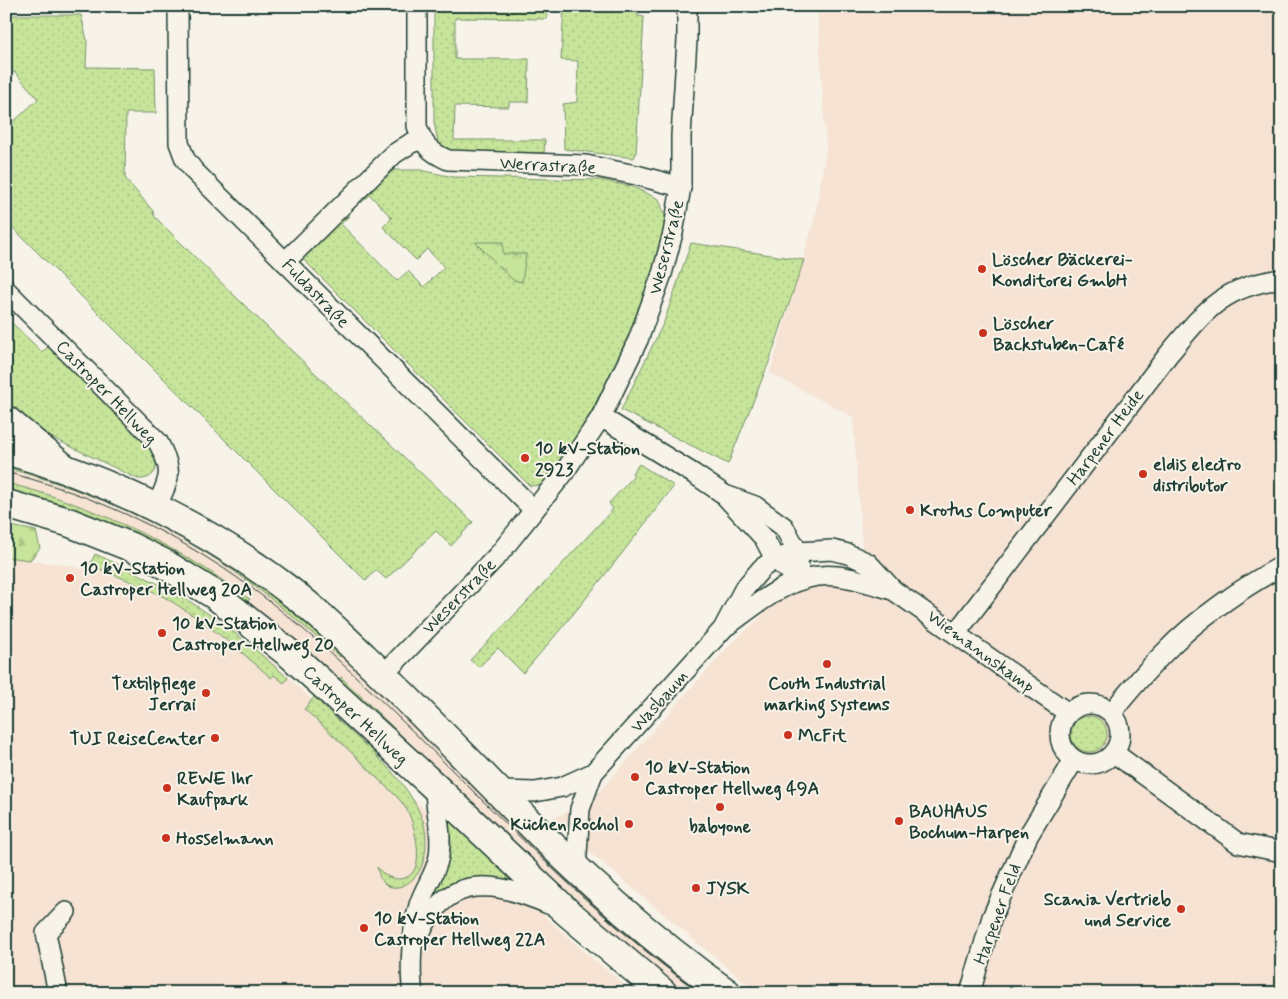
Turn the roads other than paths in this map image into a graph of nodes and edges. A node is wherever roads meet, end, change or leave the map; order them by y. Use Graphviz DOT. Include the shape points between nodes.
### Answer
graph roads {
  1 [pos="178,6"];
  2 [pos="417,6"];
  3 [pos="687,6"];
  4 [pos="421,140"];
  5 [pos="681,187"];
  6 [pos="286,262"];
  7 [pos="1282,279"];
  8 [pos="6,290"];
  9 [pos="601,417"];
  10 [pos="6,420"];
  11 [pos="6,450"];
  12 [pos="64,468"];
  13 [pos="725,495"];
  14 [pos="6,504"];
  15 [pos="156,508"];
  16 [pos="534,510"];
  17 [pos="798,552"];
  18 [pos="775,559"];
  19 [pos="1282,566"];
  20 [pos="799,580"];
  21 [pos="893,590"];
  22 [pos="723,629"];
  23 [pos="956,633"];
  24 [pos="383,675"];
  25 [pos="1112,712"];
  26 [pos="1068,713"];
  27 [pos="1114,753"];
  28 [pos="1074,760"];
  29 [pos="593,772"];
  30 [pos="436,787"];
  31 [pos="498,791"];
  32 [pos="1282,852"];
  33 [pos="576,869"];
  34 [pos="66,912"];
  35 [pos="567,912"];
  36 [pos="412,945"];
  37 [pos="58,993"];
  38 [pos="413,993"];
  39 [pos="663,993"];
  40 [pos="727,993"];
  41 [pos="970,993"];
  1 -- 6 [label="street, Fuldastraße" via="179,143 185,159"];
  2 -- 4 [label="street" via="417,126"];
  3 -- 5 [label="street, Weserstraße"];
  4 -- 5 [label="street, Werrastraße" via="429,150 448,160 586,165"];
  4 -- 6 [label="street" via="394,154"];
  5 -- 9 [label="street, Weserstraße" via="659,285 638,340"];
  6 -- 16 [label="street, Fuldastraße"];
  7 -- 23 [label="street, Harpener Heide" via="1236,290 1216,302 1196,322"];
  8 -- 15 [label="street, Castroper Hellweg" via="158,442 168,459 169,477"];
  9 -- 13 [label="street"];
  9 -- 16 [label="street, Weserstraße"];
  10 -- 12 [label="main road"];
  11 -- 12 [label="main road"];
  12 -- 15 [label="main road"];
  13 -- 17 [label="street" via="755,506 784,527"];
  13 -- 18 [label="street" via="764,538"];
  14 -- 30 [label="main road, Castroper Hellweg" via="96,533 190,578 291,655"];
  15 -- 24 [label="main road" via="242,558 299,598"];
  16 -- 24 [label="street, Weserstraße" via="499,554"];
  17 -- 18 [label="street, Wasbaum"];
  17 -- 20 [label="street"];
  17 -- 21 [label="street, Wiemannskamp" via="832,550 848,554 868,563"];
  18 -- 20 [label="street"];
  18 -- 22 [label="street, Wasbaum" via="762,568 744,590"];
  19 -- 25 [label="street" via="1234,596 1166,650"];
  20 -- 21 [label="street, Wiemannskamp" via="822,575 840,576"];
  20 -- 22 [label="street, Wasbaum" via="759,602"];
  21 -- 23 [label="street, Wiemannskamp"];
  22 -- 29 [label="street, Wasbaum"];
  23 -- 26 [label="street, Wiemannskamp"];
  24 -- 31 [label="main road"];
  25 -- 26 [label="street" via="1096,704 1085,704"];
  25 -- 27 [label="street" via="1120,728 1120,741"];
  26 -- 28 [label="street" via="1060,730 1060,740"];
  27 -- 28 [label="street" via="1101,763 1086,764"];
  27 -- 32 [label="street" via="1238,843"];
  28 -- 41 [label="street, Harpener Feld" via="1028,836 992,917"];
  29 -- 31 [label="street, Wasbaum" via="562,787 535,792"];
  29 -- 33 [label="street, Wasbaum" via="580,809"];
  30 -- 35 [label="main road, Castroper Hellweg"];
  30 -- 36 [label="street" via="435,803 441,838 439,856 435,873 419,905"];
  31 -- 33 [label="main road"];
  33 -- 40 [label="main road" via="675,955"];
  34 -- 37 [label="street" via="46,933"];
  35 -- 36 [label="street" via="501,888 472,887 455,893 436,908"];
  35 -- 39 [label="main road, Castroper Hellweg"];
  36 -- 38 [label="street"];
}
